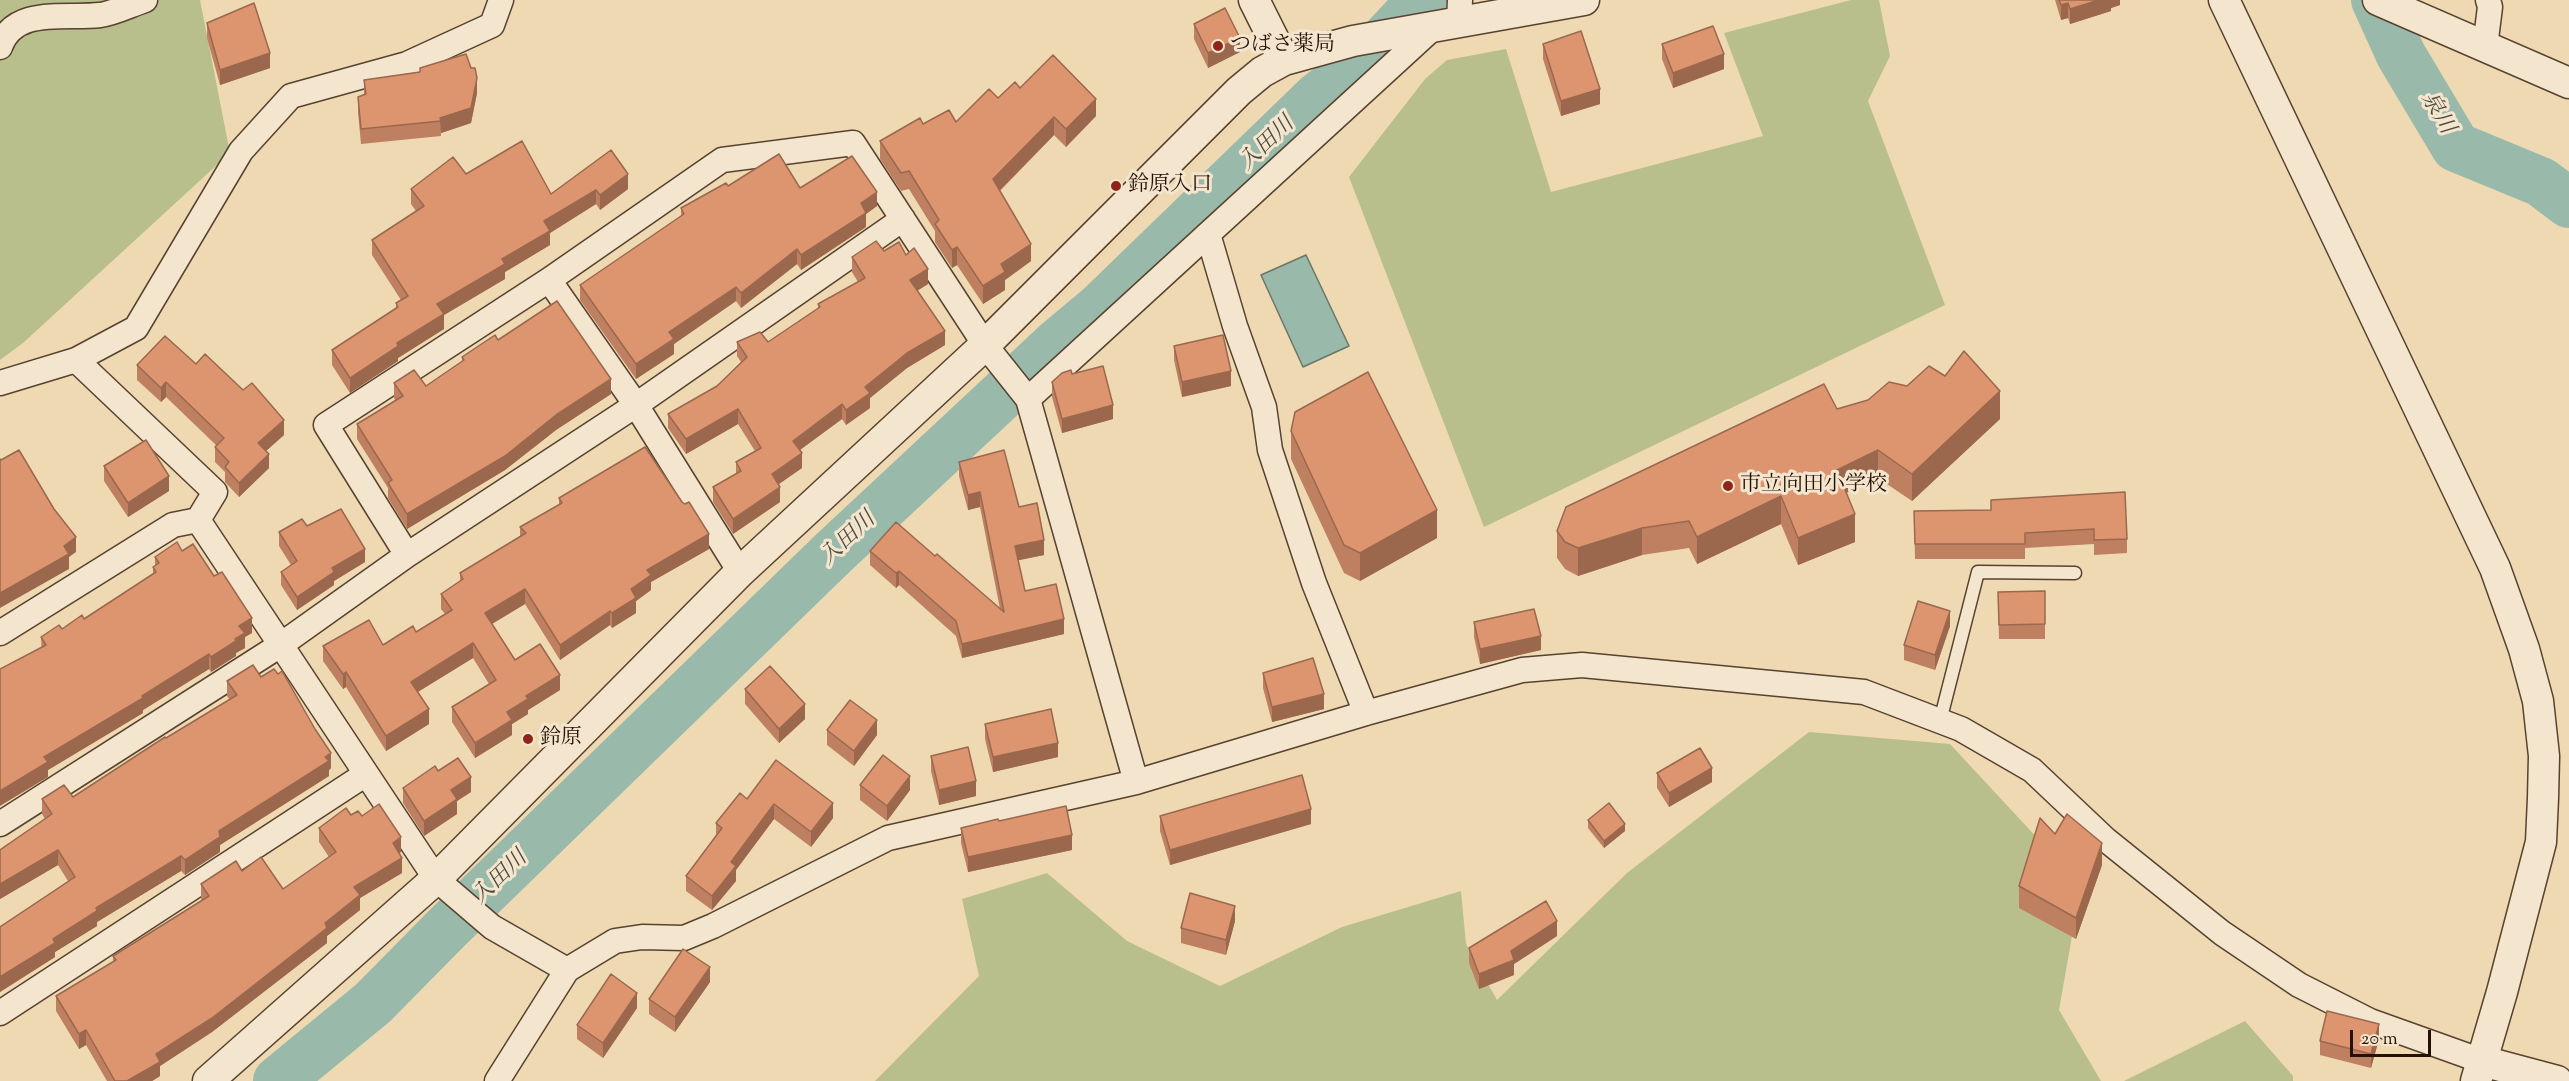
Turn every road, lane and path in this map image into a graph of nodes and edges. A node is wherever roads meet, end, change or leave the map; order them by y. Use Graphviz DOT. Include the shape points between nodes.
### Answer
graph roads {
  1 [pos="145,0"];
  2 [pos="501,0"];
  3 [pos="1254,0"];
  4 [pos="1584,0"];
  5 [pos="2224,0"];
  6 [pos="2378,0"];
  7 [pos="2488,0"];
  8 [pos="1451,16"];
  9 [pos="0,47"];
  10 [pos="2485,47"];
  11 [pos="1284,60"];
  12 [pos="2569,83"];
  13 [pos="903,219"];
  14 [pos="1208,234"];
  15 [pos="549,280"];
  16 [pos="992,355"];
  17 [pos="76,360"];
  18 [pos="0,383"];
  19 [pos="1024,395"];
  20 [pos="636,405"];
  21 [pos="198,520"];
  22 [pos="407,555"];
  23 [pos="740,572"];
  24 [pos="2075,573"];
  25 [pos="0,633"];
  26 [pos="282,644"];
  27 [pos="1366,713"];
  28 [pos="1940,721"];
  29 [pos="366,774"];
  30 [pos="1136,782"];
  31 [pos="0,824"];
  32 [pos="436,879"];
  33 [pos="567,970"];
  34 [pos="0,1013"];
  35 [pos="2479,1071"];
  36 [pos="208,1081"];
  37 [pos="497,1081"];
  38 [pos="2557,1081"];
  1 -- 9 [label="street" via="102,15 28,18 3,38"];
  2 -- 17 [label="street" via="492,24 407,64 291,96 241,151 136,328"];
  3 -- 11 [label="street"];
  4 -- 8 [label="street"];
  5 -- 35 [label="street" via="2495,568 2538,701 2544,756 2541,842"];
  6 -- 10 [label="street"];
  7 -- 10 [label="street"];
  8 -- 11 [label="street"];
  8 -- 14 [label="street"];
  10 -- 12 [label="street"];
  11 -- 16 [label="street" via="1239,91"];
  13 -- 15 [label="street" via="853,143 722,160"];
  13 -- 16 [label="street"];
  13 -- 20 [label="street"];
  14 -- 19 [label="street"];
  14 -- 27 [label="street" via="1264,407 1270,450 1314,583"];
  15 -- 20 [label="street"];
  15 -- 22 [label="street" via="327,425"];
  16 -- 19 [label="street"];
  16 -- 23 [label="street"];
  17 -- 18 [label="street"];
  17 -- 21 [label="street" via="215,492"];
  19 -- 30 [label="street"];
  20 -- 22 [label="street"];
  20 -- 23 [label="street"];
  21 -- 25 [label="street" via="173,525"];
  21 -- 26 [label="street"];
  22 -- 26 [label="street"];
  23 -- 32 [label="street"];
  24 -- 28 [label="lane" via="1978,572"];
  26 -- 29 [label="street"];
  26 -- 31 [label="street"];
  27 -- 28 [label="street" via="1522,670 1582,665 1864,692"];
  27 -- 30 [label="street"];
  28 -- 35 [label="street" via="2032,770 2105,839 2222,933 2299,985"];
  29 -- 32 [label="street"];
  29 -- 34 [label="street"];
  30 -- 33 [label="street" via="888,838 684,938 615,941"];
  32 -- 33 [label="street" via="492,927"];
  32 -- 36 [label="street"];
  33 -- 37 [label="street"];
  35 -- 38 [label="street"];
}
